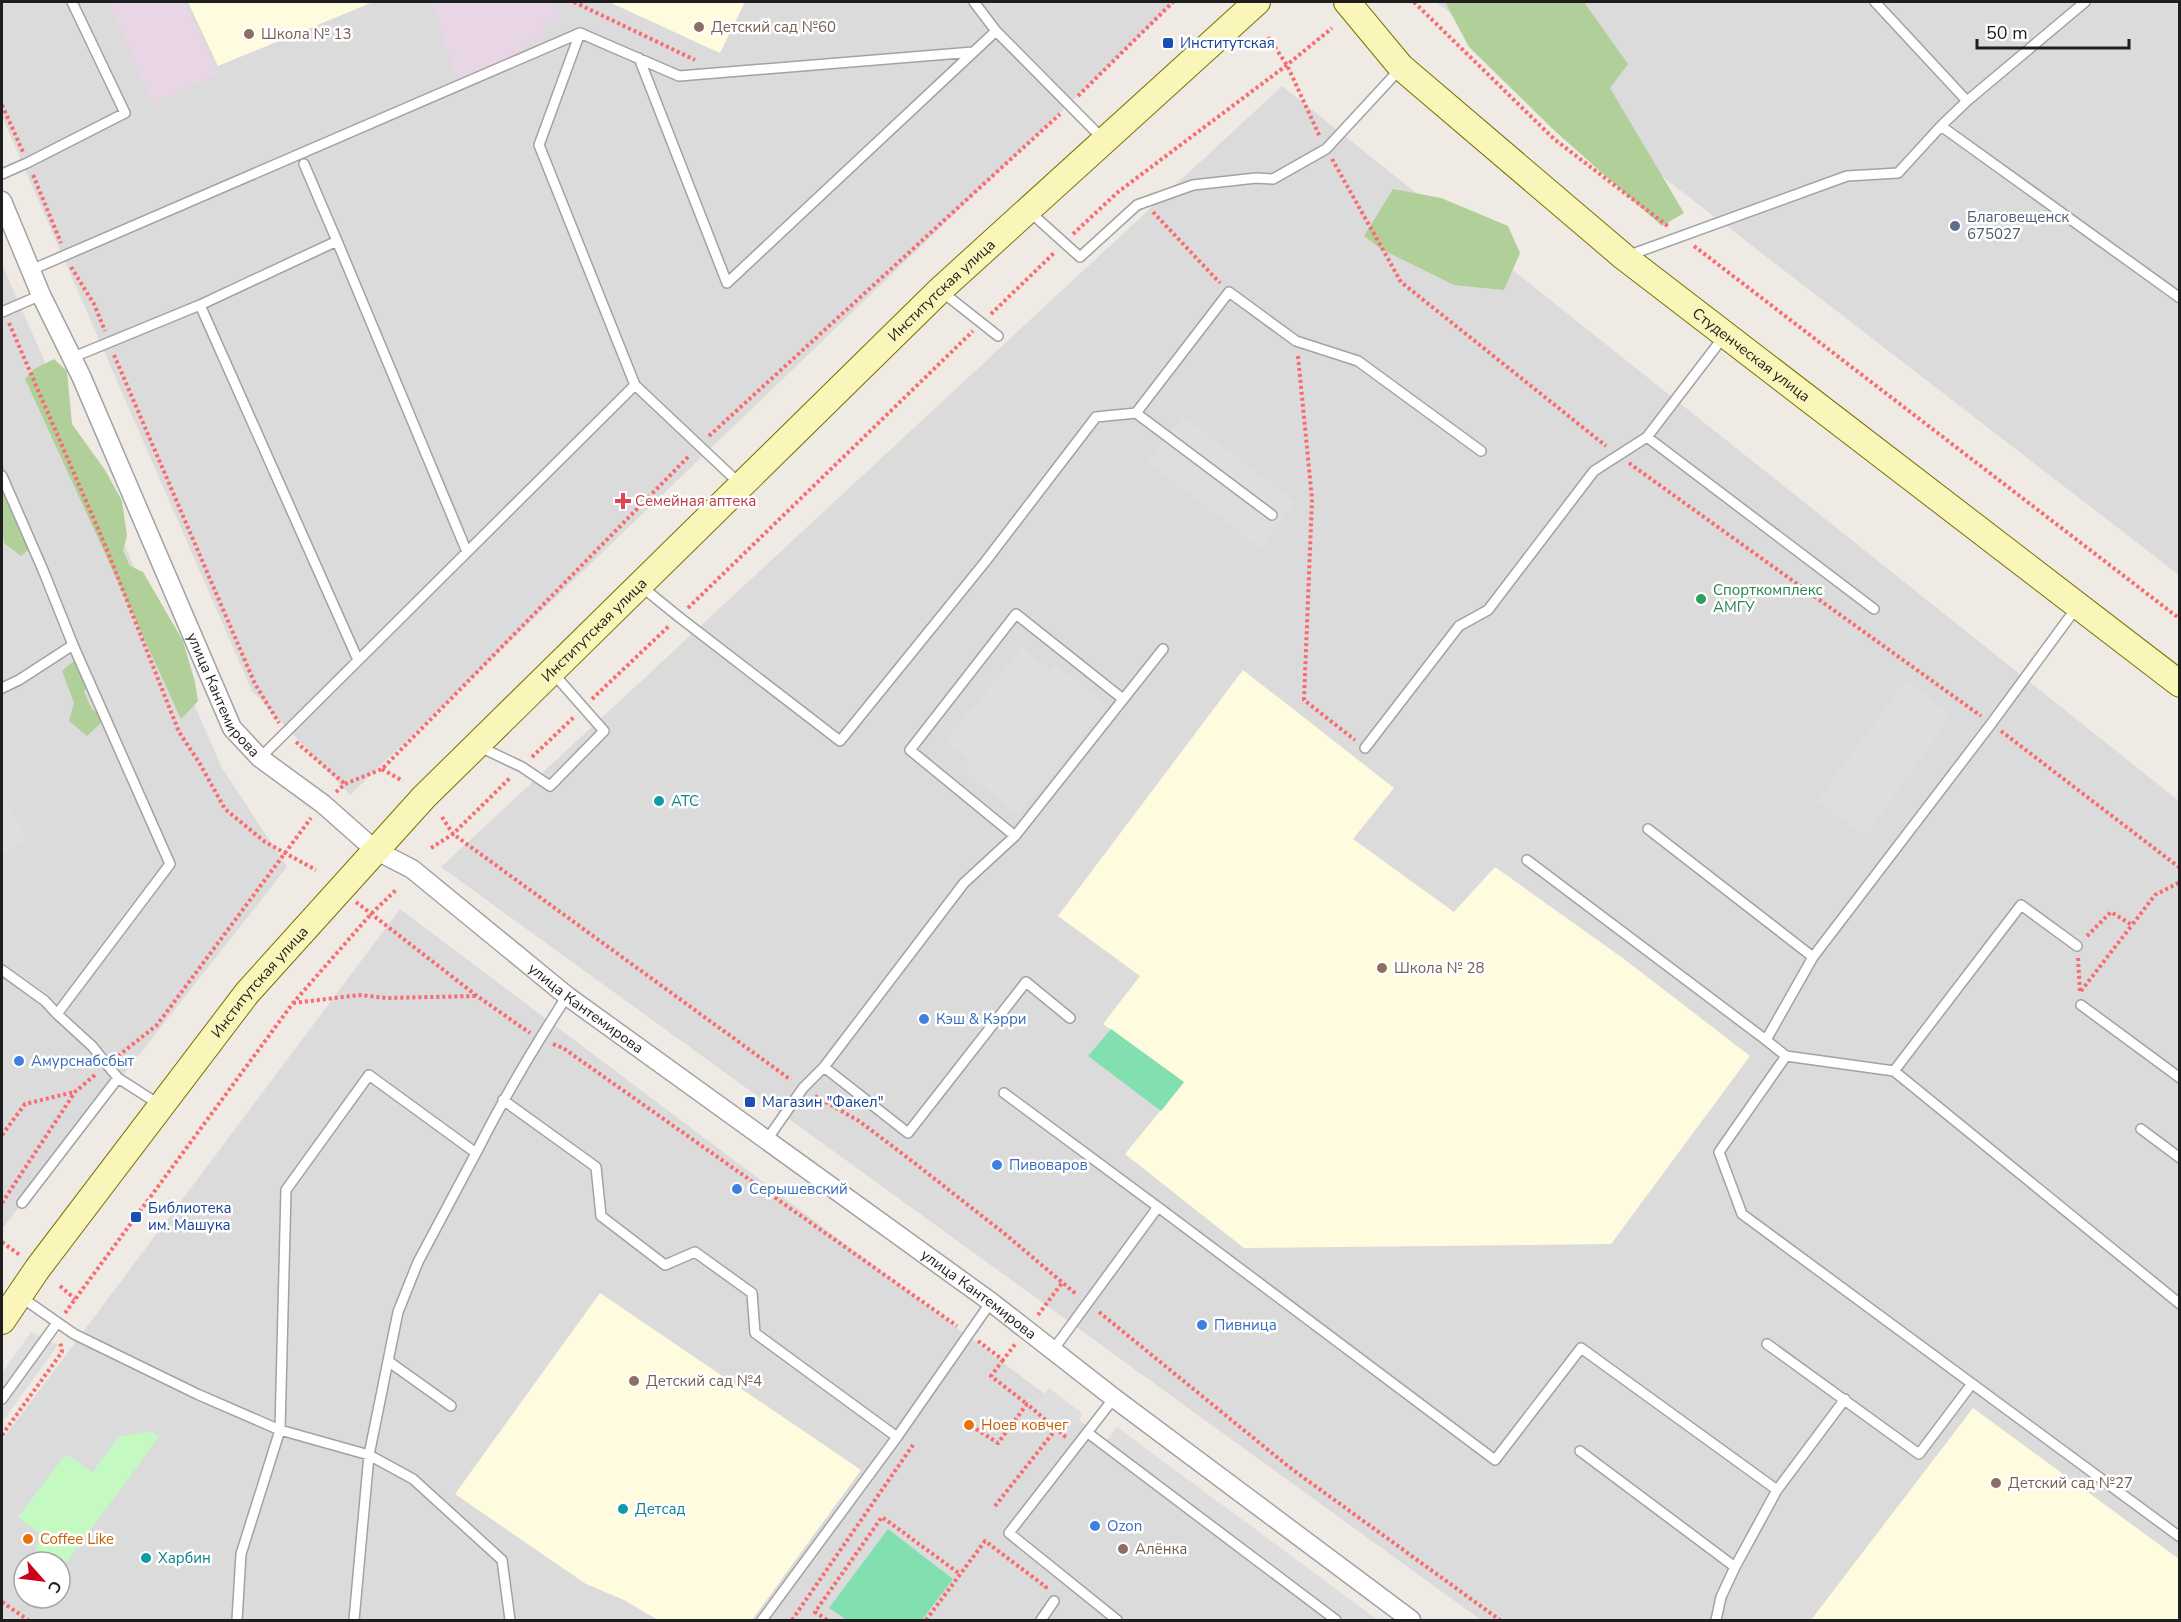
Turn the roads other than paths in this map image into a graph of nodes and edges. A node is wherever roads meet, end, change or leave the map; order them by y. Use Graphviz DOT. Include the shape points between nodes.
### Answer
graph roads {
  1 [pos="72,2"];
  2 [pos="974,2"];
  3 [pos="1257,2"];
  4 [pos="1347,2"];
  5 [pos="1875,2"];
  6 [pos="2085,2"];
  7 [pos="996,31"];
  8 [pos="580,33"];
  9 [pos="974,52"];
  10 [pos="639,58"];
  11 [pos="1401,67"];
  12 [pos="1967,101"];
  13 [pos="1941,126"];
  14 [pos="1104,140"];
  15 [pos="303,164"];
  16 [pos="2,174"];
  17 [pos="2,201"];
  18 [pos="1028,210"];
  19 [pos="337,242"];
  20 [pos="1624,257"];
  21 [pos="31,270"];
  22 [pos="940,290"];
  23 [pos="41,295"];
  24 [pos="2180,298"];
  25 [pos="200,305"];
  26 [pos="3,311"];
  27 [pos="1725,335"];
  28 [pos="998,336"];
  29 [pos="71,358"];
  30 [pos="635,385"];
  31 [pos="1136,413"];
  32 [pos="1647,438"];
  33 [pos="1481,451"];
  34 [pos="2,477"];
  35 [pos="742,486"];
  36 [pos="1272,515"];
  37 [pos="467,552"];
  38 [pos="641,586"];
  39 [pos="2077,606"];
  40 [pos="1874,609"];
  41 [pos="73,645"];
  42 [pos="1163,649"];
  43 [pos="358,660"];
  44 [pos="552,671"];
  45 [pos="2180,684"];
  46 [pos="2,688"];
  47 [pos="1123,699"];
  48 [pos="475,745"];
  49 [pos="1365,748"];
  50 [pos="260,758"];
  51 [pos="1648,829"];
  52 [pos="1015,836"];
  53 [pos="375,850"];
  54 [pos="1527,860"];
  55 [pos="2077,946"];
  56 [pos="1813,957"];
  57 [pos="2,970"];
  58 [pos="567,996"];
  59 [pos="2080,1005"];
  60 [pos="57,1014"];
  61 [pos="1070,1018"];
  62 [pos="1766,1040"];
  63 [pos="1786,1056"];
  64 [pos="824,1067"];
  65 [pos="1894,1071"];
  66 [pos="118,1078"];
  67 [pos="2180,1078"];
  68 [pos="1004,1093"];
  69 [pos="503,1100"];
  70 [pos="160,1105"];
  71 [pos="2140,1129"];
  72 [pos="766,1141"];
  73 [pos="476,1154"];
  74 [pos="2180,1158"];
  75 [pos="22,1203"];
  76 [pos="1158,1207"];
  77 [pos="20,1296"];
  78 [pos="991,1302"];
  79 [pos="2180,1304"];
  80 [pos="2,1321"];
  81 [pos="57,1323"];
  82 [pos="1767,1344"];
  83 [pos="1053,1350"];
  84 [pos="388,1361"];
  85 [pos="1971,1385"];
  86 [pos="1114,1398"];
  87 [pos="2,1399"];
  88 [pos="1845,1399"];
  89 [pos="451,1406"];
  90 [pos="280,1430"];
  91 [pos="1088,1433"];
  92 [pos="897,1437"];
  93 [pos="1580,1451"];
  94 [pos="369,1455"];
  95 [pos="1777,1490"];
  96 [pos="2180,1537"];
  97 [pos="1735,1567"];
  98 [pos="1054,1601"];
  99 [pos="237,1620"];
  100 [pos="354,1620"];
  101 [pos="510,1620"];
  102 [pos="762,1620"];
  103 [pos="1041,1620"];
  104 [pos="1116,1620"];
  105 [pos="1336,1620"];
  106 [pos="1411,1620"];
  107 [pos="1716,1620"];
  1 -- 16 [label="lane" via="125,113"];
  2 -- 7 [label="lane"];
  3 -- 14 [label="main road, Институтская улица"];
  4 -- 11 [label="main road, Студенческая улица"];
  5 -- 12 [label="lane"];
  6 -- 12 [label="lane"];
  7 -- 9 [label="lane"];
  7 -- 14 [label="lane"];
  8 -- 10 [label="lane"];
  8 -- 21 [label="lane"];
  8 -- 30 [label="lane" via="539,145"];
  9 -- 10 [label="lane" via="679,76"];
  9 -- 10 [label="lane" via="727,283"];
  11 -- 18 [label="lane" via="1326,149 1273,179 1193,185 1137,205 1080,256"];
  11 -- 20 [label="main road, Студенческая улица"];
  12 -- 13 [label="lane"];
  13 -- 20 [label="lane" via="1898,172 1847,176"];
  13 -- 24 [label="lane"];
  14 -- 18 [label="main road, Институтская улица"];
  15 -- 19 [label="lane"];
  17 -- 21 [label="street, улица Кантемирова"];
  18 -- 22 [label="main road, Институтская улица"];
  19 -- 25 [label="lane"];
  19 -- 37 [label="lane"];
  20 -- 27 [label="main road, Студенческая улица"];
  21 -- 23 [label="street, улица Кантемирова"];
  22 -- 28 [label="lane"];
  22 -- 35 [label="main road, Институтская улица"];
  23 -- 26 [label="lane"];
  23 -- 29 [label="street, улица Кантемирова"];
  25 -- 29 [label="lane"];
  25 -- 43 [label="lane"];
  27 -- 32 [label="lane"];
  27 -- 39 [label="main road, Студенческая улица"];
  29 -- 50 [label="street, улица Кантемирова" via="232,728"];
  30 -- 35 [label="lane"];
  30 -- 37 [label="lane"];
  31 -- 33 [label="lane" via="1229,292 1296,341 1358,362"];
  31 -- 36 [label="lane"];
  31 -- 38 [label="lane" via="1096,417 840,741"];
  32 -- 40 [label="lane"];
  32 -- 49 [label="lane" via="1594,471 1488,610 1459,626"];
  34 -- 41 [label="lane"];
  35 -- 38 [label="main road, Институтская улица"];
  37 -- 43 [label="lane"];
  38 -- 44 [label="main road, Институтская улица"];
  39 -- 45 [label="main road, Студенческая улица"];
  39 -- 56 [label="lane"];
  41 -- 46 [label="lane"];
  41 -- 60 [label="lane" via="170,864"];
  42 -- 47 [label="lane"];
  43 -- 50 [label="lane"];
  44 -- 48 [label="main road, Институтская улица"];
  44 -- 48 [label="lane" via="604,731 550,786 522,767"];
  47 -- 52 [label="lane"];
  47 -- 52 [label="lane" via="1016,615 910,750"];
  48 -- 53 [label="main road, Институтская улица"];
  50 -- 53 [label="street, улица Кантемирова" via="323,804"];
  51 -- 56 [label="lane"];
  52 -- 64 [label="lane" via="964,883"];
  53 -- 58 [label="street, улица Кантемирова" via="412,869"];
  53 -- 70 [label="main road, Институтская улица" via="247,993"];
  54 -- 62 [label="lane"];
  55 -- 65 [label="lane" via="2021,905"];
  56 -- 62 [label="lane"];
  57 -- 60 [label="lane"];
  58 -- 69 [label="lane"];
  58 -- 72 [label="street, улица Кантемирова"];
  59 -- 67 [label="lane"];
  60 -- 66 [label="lane" via="92,1046"];
  61 -- 64 [label="lane" via="1026,982 908,1133"];
  62 -- 63 [label="lane"];
  63 -- 65 [label="lane"];
  63 -- 85 [label="lane" via="1719,1152 1742,1214"];
  64 -- 72 [label="lane" via="803,1088"];
  65 -- 79 [label="lane"];
  66 -- 70 [label="lane"];
  66 -- 75 [label="lane"];
  68 -- 76 [label="lane"];
  69 -- 73 [label="lane"];
  69 -- 92 [label="lane" via="596,1167 601,1216 665,1265 696,1252 752,1293 755,1333"];
  70 -- 77 [label="main road, Институтская улица"];
  71 -- 74 [label="lane"];
  72 -- 78 [label="street, улица Кантемирова"];
  73 -- 84 [label="lane" via="418,1262 398,1312"];
  73 -- 90 [label="lane" via="369,1074 286,1190"];
  76 -- 83 [label="lane"];
  76 -- 95 [label="lane" via="1495,1460 1581,1348"];
  77 -- 80 [label="main road, Институтская улица"];
  77 -- 81 [label="lane"];
  78 -- 83 [label="street, улица Кантемирова"];
  78 -- 92 [label="lane"];
  81 -- 87 [label="lane"];
  81 -- 90 [label="lane" via="197,1394"];
  82 -- 88 [label="lane"];
  83 -- 86 [label="street, улица Кантемирова"];
  84 -- 89 [label="lane"];
  84 -- 94 [label="lane"];
  85 -- 88 [label="lane" via="1919,1454"];
  85 -- 96 [label="lane"];
  86 -- 91 [label="lane"];
  86 -- 106 [label="street, улица Кантемирова"];
  88 -- 95 [label="lane"];
  90 -- 94 [label="lane"];
  90 -- 99 [label="lane" via="241,1554"];
  91 -- 104 [label="lane" via="1009,1533"];
  91 -- 105 [label="lane"];
  92 -- 102 [label="lane"];
  93 -- 97 [label="lane"];
  94 -- 100 [label="lane"];
  94 -- 101 [label="lane" via="413,1479 502,1560"];
  95 -- 97 [label="lane"];
  97 -- 107 [label="lane" via="1720,1597"];
  98 -- 103 [label="lane"];
}
